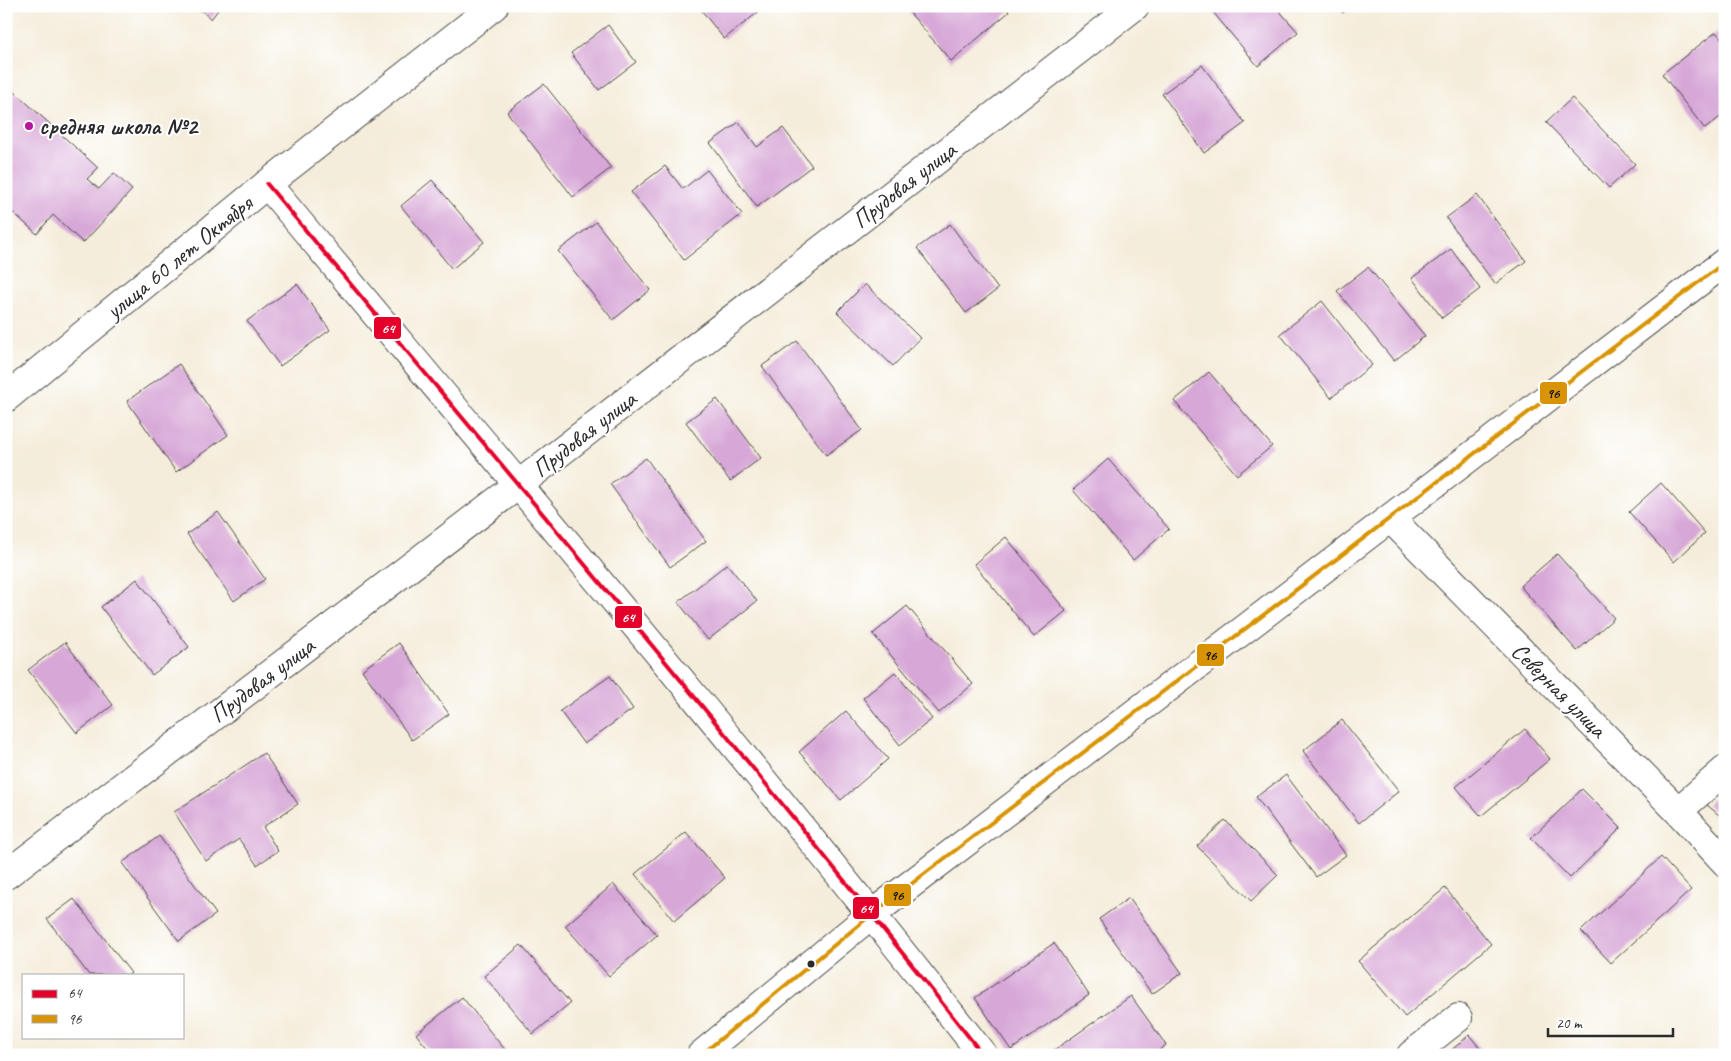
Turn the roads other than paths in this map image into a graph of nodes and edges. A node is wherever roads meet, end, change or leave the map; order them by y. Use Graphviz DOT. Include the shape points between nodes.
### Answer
graph roads {
  1 [pos="494,6"];
  2 [pos="1135,6"];
  3 [pos="267,184"];
  4 [pos="1725,262"];
  5 [pos="6,398"];
  6 [pos="518,485"];
  7 [pos="1391,519"];
  8 [pos="1725,770"];
  9 [pos="1678,811"];
  10 [pos="1725,862"];
  11 [pos="6,875"];
  12 [pos="872,914"];
  13 [pos="1458,1018"];
  14 [pos="702,1055"];
  15 [pos="983,1055"];
  16 [pos="1411,1055"];
  1 -- 3 [label="street, улица 60 лет Октября"];
  2 -- 6 [label="street, Прудовая улица"];
  3 -- 5 [label="street, улица 60 лет Октября"];
  3 -- 6 [label="street"];
  4 -- 7 [label="street"];
  6 -- 11 [label="street, Прудовая улица"];
  6 -- 12 [label="street"];
  7 -- 9 [label="street, Северная улица"];
  7 -- 12 [label="street"];
  8 -- 9 [label="street"];
  9 -- 10 [label="street, Северная улица"];
  12 -- 14 [label="street"];
  12 -- 15 [label="street"];
  13 -- 16 [label="street"];
}
